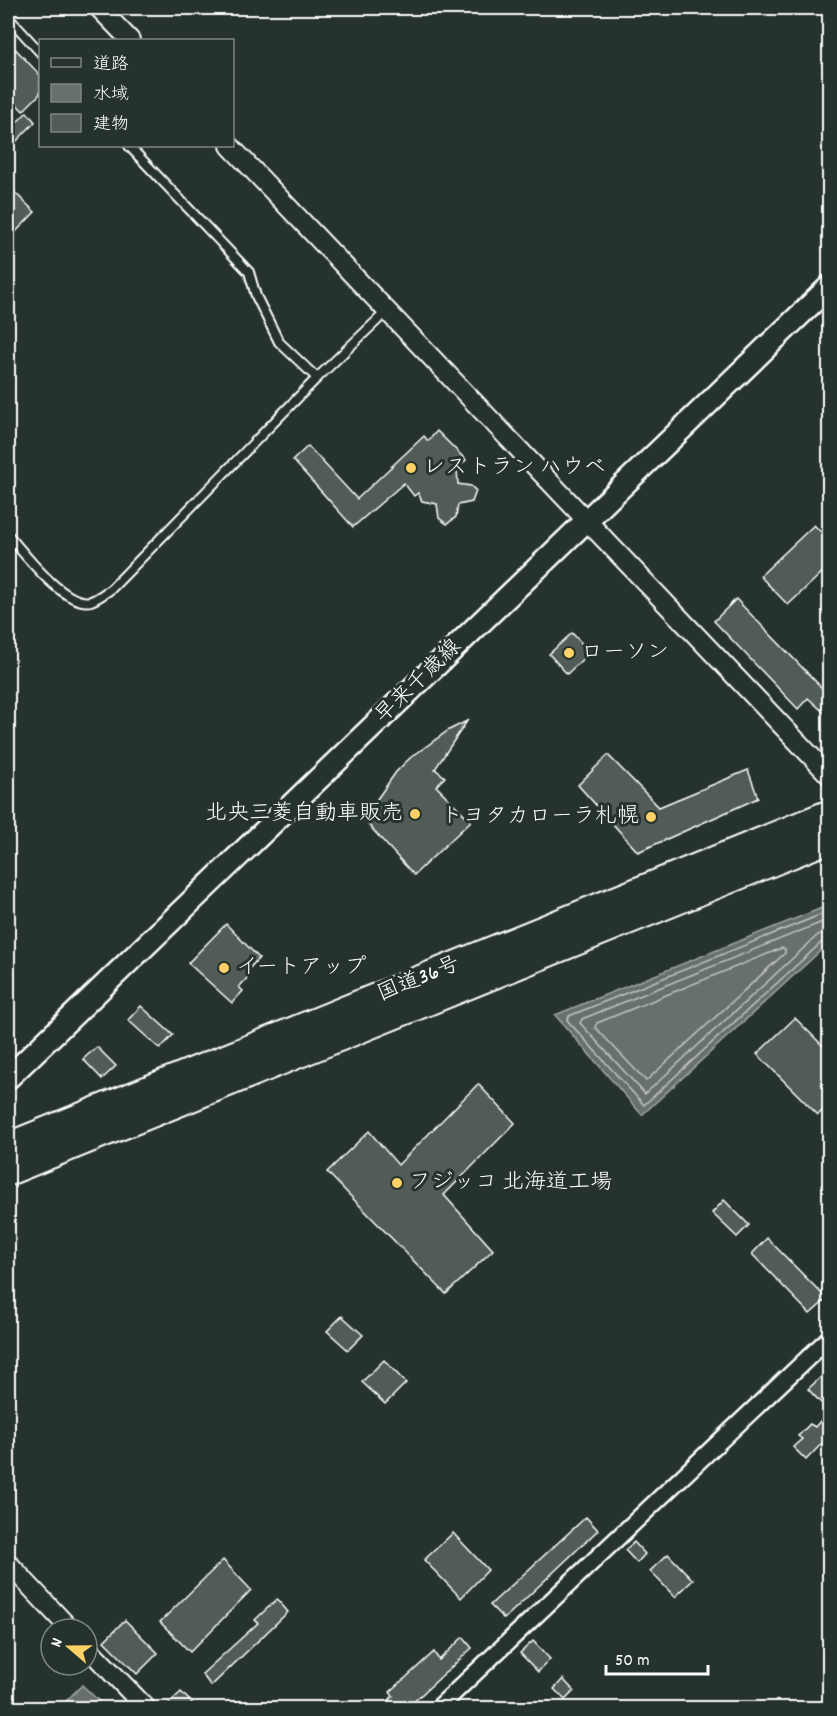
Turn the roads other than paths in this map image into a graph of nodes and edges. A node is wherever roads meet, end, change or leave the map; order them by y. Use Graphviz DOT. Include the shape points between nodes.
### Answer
graph roads {
  1 [pos="99,8"];
  2 [pos="8,17"];
  3 [pos="129,39"];
  4 [pos="39,51"];
  5 [pos="130,147"];
  6 [pos="231,147"];
  7 [pos="830,286"];
  8 [pos="387,311"];
  9 [pos="317,378"];
  10 [pos="586,521"];
  11 [pos="8,535"];
  12 [pos="830,776"];
  13 [pos="830,813"];
  14 [pos="830,839"];
  15 [pos="8,1078"];
  16 [pos="8,1146"];
  17 [pos="8,1172"];
  18 [pos="830,1337"];
  19 [pos="8,1563"];
  20 [pos="59,1617"];
  21 [pos="99,1659"];
  22 [pos="146,1708"];
  23 [pos="438,1708"];
  1 -- 3 [label="street"];
  2 -- 4 [label="lane"];
  5 -- 9 [label="lane" via="249,272 256,296 279,342"];
  6 -- 8 [label="street"];
  7 -- 10 [label="main road, 早来千歳線"];
  8 -- 9 [label="lane"];
  8 -- 10 [label="street"];
  9 -- 11 [label="lane" via="111,589 90,601 70,598"];
  10 -- 12 [label="street"];
  10 -- 15 [label="main road, 早来千歳線"];
  13 -- 16 [label="highway, 国道36号"];
  14 -- 17 [label="highway, 国道36号"];
  18 -- 23 [label="street"];
  19 -- 20 [label="street"];
  21 -- 22 [label="street"];
}
